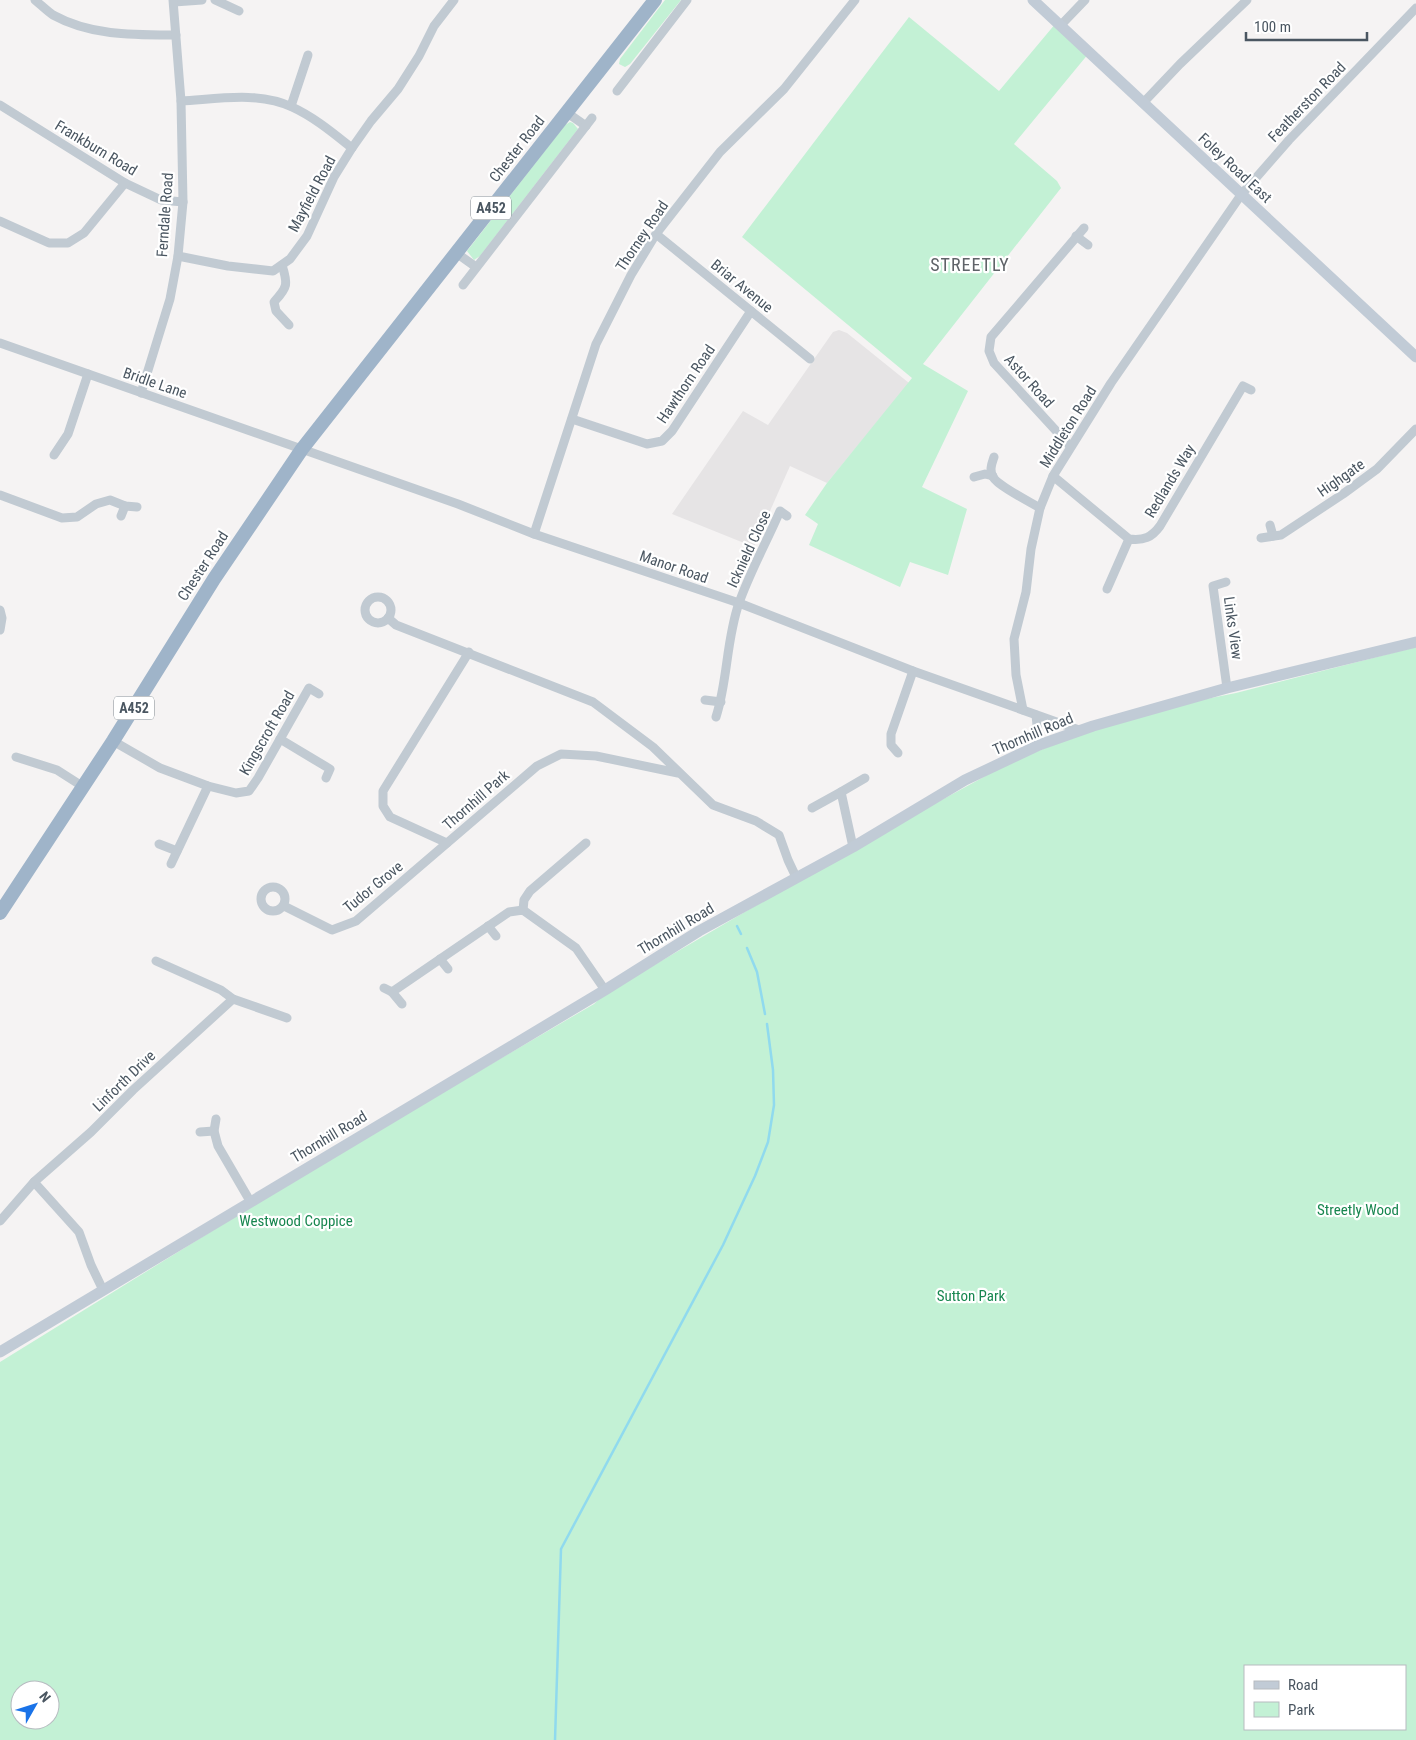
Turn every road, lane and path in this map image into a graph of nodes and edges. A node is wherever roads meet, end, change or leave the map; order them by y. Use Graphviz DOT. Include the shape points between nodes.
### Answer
graph roads {
  1 [pos="35,0"];
  2 [pos="202,0"];
  3 [pos="215,0"];
  4 [pos="454,0"];
  5 [pos="655,0"];
  6 [pos="687,0"];
  7 [pos="855,0"];
  8 [pos="1033,0"];
  9 [pos="1085,0"];
  10 [pos="1246,0"];
  11 [pos="174,1"];
  12 [pos="1416,8"];
  13 [pos="239,11"];
  14 [pos="1061,25"];
  15 [pos="176,35"];
  16 [pos="308,55"];
  17 [pos="617,91"];
  18 [pos="181,101"];
  19 [pos="1143,103"];
  20 [pos="0,105"];
  21 [pos="290,106"];
  22 [pos="566,112"];
  23 [pos="592,118"];
  24 [pos="586,126"];
  25 [pos="352,148"];
  26 [pos="125,184"];
  27 [pos="1241,195"];
  28 [pos="183,202"];
  29 [pos="0,221"];
  30 [pos="1084,228"];
  31 [pos="656,234"];
  32 [pos="1076,236"];
  33 [pos="1088,245"];
  34 [pos="455,252"];
  35 [pos="178,256"];
  36 [pos="282,265"];
  37 [pos="476,268"];
  38 [pos="463,285"];
  39 [pos="751,311"];
  40 [pos="289,325"];
  41 [pos="0,343"];
  42 [pos="1416,357"];
  43 [pos="810,359"];
  44 [pos="88,374"];
  45 [pos="1243,386"];
  46 [pos="141,393"];
  47 [pos="572,418"];
  48 [pos="1416,429"];
  49 [pos="1070,446"];
  50 [pos="302,449"];
  51 [pos="54,456"];
  52 [pos="994,457"];
  53 [pos="992,476"];
  54 [pos="1053,476"];
  55 [pos="974,477"];
  56 [pos="0,495"];
  57 [pos="124,506"];
  58 [pos="137,508"];
  59 [pos="1040,508"];
  60 [pos="121,516"];
  61 [pos="787,516"];
  62 [pos="1270,525"];
  63 [pos="534,534"];
  64 [pos="1273,536"];
  65 [pos="1261,538"];
  66 [pos="1129,539"];
  67 [pos="1226,582"];
  68 [pos="1107,589"];
  69 [pos="739,604"];
  70 [pos="0,610"];
  71 [pos="388,618"];
  72 [pos="0,630"];
  73 [pos="1416,642"];
  74 [pos="469,652"];
  75 [pos="913,671"];
  76 [pos="1227,688"];
  77 [pos="319,694"];
  78 [pos="705,700"];
  79 [pos="721,702"];
  80 [pos="1022,710"];
  81 [pos="1036,715"];
  82 [pos="716,717"];
  83 [pos="1079,730"];
  84 [pos="280,739"];
  85 [pos="113,741"];
  86 [pos="1039,745"];
  87 [pos="898,752"];
  88 [pos="16,757"];
  89 [pos="679,773"];
  90 [pos="326,778"];
  91 [pos="866,778"];
  92 [pos="82,786"];
  93 [pos="208,786"];
  94 [pos="841,792"];
  95 [pos="812,808"];
  96 [pos="447,843"];
  97 [pos="586,843"];
  98 [pos="159,844"];
  99 [pos="853,847"];
  100 [pos="177,851"];
  101 [pos="170,864"];
  102 [pos="796,877"];
  103 [pos="284,906"];
  104 [pos="523,910"];
  105 [pos="0,913"];
  106 [pos="488,926"];
  107 [pos="496,936"];
  108 [pos="440,959"];
  109 [pos="156,961"];
  110 [pos="448,969"];
  111 [pos="605,990"];
  112 [pos="233,999"];
  113 [pos="402,1004"];
  114 [pos="287,1018"];
  115 [pos="216,1119"];
  116 [pos="214,1131"];
  117 [pos="200,1132"];
  118 [pos="34,1182"];
  119 [pos="250,1201"];
  120 [pos="0,1221"];
  121 [pos="104,1290"];
  122 [pos="0,1352"];
  1 -- 15 [label="street" via="52,14 96,31"];
  2 -- 11 [label="street"];
  3 -- 13 [label="street"];
  4 -- 25 [label="street" via="434,26 398,89"];
  5 -- 22 [label="highway, Chester Road / A452"];
  6 -- 17 [label="street" via="624,74"];
  7 -- 31 [label="street, Thorney Road" via="784,89 720,152"];
  8 -- 14 [label="main road, Foley Road East"];
  9 -- 14 [label="street"];
  10 -- 19 [label="street"];
  11 -- 15 [label="street, Ferndale Road"];
  12 -- 27 [label="street, Featherston Road" via="1289,140"];
  14 -- 19 [label="main road, Foley Road East"];
  15 -- 18 [label="street, Ferndale Road"];
  16 -- 21 [label="street"];
  18 -- 21 [label="street, Mayfield Road" via="243,97"];
  18 -- 28 [label="street, Ferndale Road"];
  19 -- 27 [label="main road, Foley Road East"];
  20 -- 26 [label="street, Frankburn Road"];
  21 -- 25 [label="street, Mayfield Road" via="316,120"];
  22 -- 24 [label="street, Chester Road"];
  22 -- 34 [label="highway, Chester Road / A452"];
  23 -- 24 [label="street"];
  24 -- 37 [label="street"];
  25 -- 36 [label="street, Mayfield Road" via="334,177 307,236"];
  26 -- 28 [label="street, Frankburn Road" via="162,200"];
  26 -- 29 [label="street" via="84,233 68,243 49,243"];
  27 -- 42 [label="main road, Foley Road East"];
  27 -- 49 [label="street, Middleton Road"];
  28 -- 35 [label="street, Ferndale Road"];
  30 -- 32 [label="street, Astor Road"];
  31 -- 39 [label="street, Briar Avenue"];
  31 -- 47 [label="street, Thorney Road" via="596,344"];
  32 -- 33 [label="street"];
  32 -- 49 [label="street, Astor Road" via="991,336 989,351 994,364"];
  34 -- 37 [label="street"];
  34 -- 50 [label="highway, Chester Road / A452"];
  35 -- 36 [label="street" via="228,266 273,270"];
  35 -- 46 [label="street, Ferndale Road" via="170,299"];
  36 -- 40 [label="street" via="287,280 274,302 276,311"];
  37 -- 38 [label="street"];
  39 -- 43 [label="street, Briar Avenue"];
  39 -- 47 [label="street, Hawthorn Road" via="672,431 662,441 647,444"];
  41 -- 44 [label="street, Bridle Lane"];
  44 -- 46 [label="street, Bridle Lane"];
  44 -- 51 [label="street" via="68,434"];
  45 -- 66 [label="street, Redlands Way" via="1160,526 1147,538"];
  46 -- 50 [label="street, Bridle Lane"];
  47 -- 63 [label="street, Thorney Road"];
  48 -- 64 [label="street, Highgate" via="1377,469 1281,535"];
  49 -- 54 [label="street, Middleton Road"];
  50 -- 63 [label="street, Manor Road"];
  50 -- 85 [label="highway, Chester Road / A452" via="214,579"];
  52 -- 53 [label="street"];
  53 -- 55 [label="street"];
  53 -- 59 [label="street"];
  54 -- 59 [label="street, Middleton Road"];
  54 -- 66 [label="street"];
  56 -- 57 [label="street" via="62,518 77,517 96,504 110,500"];
  57 -- 58 [label="street"];
  57 -- 60 [label="street"];
  59 -- 80 [label="street, Middleton Road" via="1014,640"];
  61 -- 69 [label="street, Icknield Close" via="780,511"];
  62 -- 64 [label="street"];
  63 -- 69 [label="street, Manor Road"];
  64 -- 65 [label="street, Highgate"];
  66 -- 68 [label="street"];
  67 -- 76 [label="street, Links View" via="1213,586"];
  69 -- 75 [label="street, Manor Road"];
  69 -- 79 [label="street" via="727,651"];
  70 -- 72 [label="street"];
  71 -- 74 [label="street" via="396,625"];
  73 -- 76 [label="main road, Thornhill Road"];
  74 -- 89 [label="street" via="593,702 653,747"];
  74 -- 96 [label="street, Thornhill Park" via="383,792 383,806 390,817"];
  75 -- 80 [label="street, Manor Road"];
  75 -- 87 [label="street" via="890,734 891,745"];
  76 -- 83 [label="main road, Thornhill Road"];
  77 -- 84 [label="street, Kingscroft Road" via="309,688"];
  78 -- 79 [label="street"];
  79 -- 82 [label="street"];
  80 -- 81 [label="street, Manor Road"];
  81 -- 83 [label="street, Manor Road"];
  81 -- 86 [label="street"];
  83 -- 86 [label="main road, Thornhill Road"];
  84 -- 90 [label="street" via="330,769"];
  84 -- 93 [label="street, Kingscroft Road" via="249,791 236,793"];
  85 -- 92 [label="highway, Chester Road / A452"];
  85 -- 93 [label="street, Kingscroft Road" via="160,768"];
  86 -- 99 [label="main road, Thornhill Road" via="965,780"];
  88 -- 92 [label="street" via="57,770"];
  89 -- 96 [label="street, Thornhill Park" via="596,756 561,754 537,766"];
  89 -- 102 [label="street" via="713,805 756,821 780,835"];
  91 -- 94 [label="street"];
  92 -- 105 [label="highway, Chester Road / A452"];
  93 -- 100 [label="street"];
  94 -- 95 [label="street"];
  94 -- 99 [label="street"];
  96 -- 103 [label="street, Tudor Grove" via="356,921 343,927 332,930"];
  97 -- 104 [label="street" via="568,866 530,891 524,900"];
  98 -- 100 [label="street"];
  99 -- 102 [label="main road, Thornhill Road"];
  100 -- 101 [label="street"];
  102 -- 111 [label="main road, Thornhill Road"];
  104 -- 106 [label="street" via="509,912"];
  104 -- 111 [label="street" via="576,948"];
  106 -- 107 [label="street"];
  106 -- 108 [label="street"];
  108 -- 110 [label="street"];
  108 -- 113 [label="street" via="388,990"];
  109 -- 112 [label="street" via="162,969 221,990"];
  111 -- 119 [label="main road, Thornhill Road"];
  112 -- 114 [label="street" via="274,1018"];
  112 -- 118 [label="street, Linforth Drive"];
  115 -- 116 [label="street"];
  116 -- 117 [label="street"];
  116 -- 119 [label="street" via="218,1146"];
  118 -- 120 [label="street, Linforth Drive"];
  118 -- 121 [label="street" via="79,1232 90,1265"];
  119 -- 121 [label="main road, Thornhill Road"];
  121 -- 122 [label="main road, Thornhill Road"];
}
